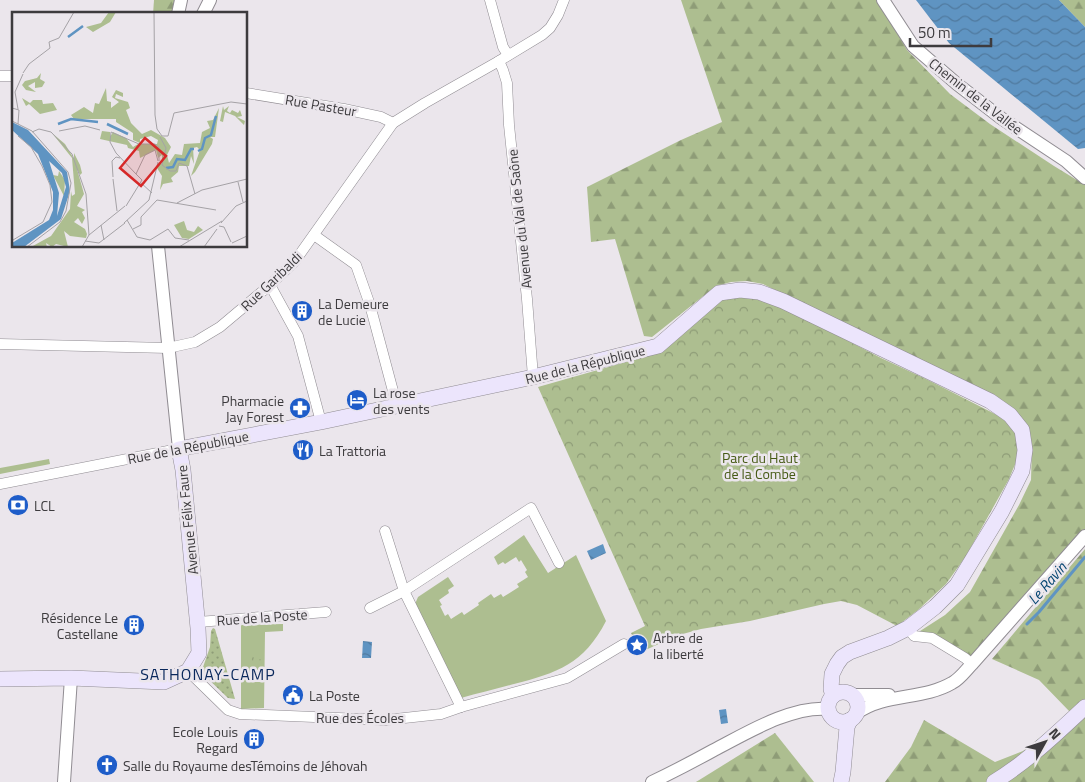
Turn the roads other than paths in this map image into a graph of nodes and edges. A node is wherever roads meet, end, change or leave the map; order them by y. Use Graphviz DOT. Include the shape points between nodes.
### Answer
graph roads {
  1 [pos="210,0"];
  2 [pos="490,0"];
  3 [pos="564,0"];
  4 [pos="883,0"];
  5 [pos="204,12"];
  6 [pos="504,58"];
  7 [pos="248,93"];
  8 [pos="393,123"];
  9 [pos="1085,178"];
  10 [pos="314,235"];
  11 [pos="158,248"];
  12 [pos="270,286"];
  13 [pos="0,344"];
  14 [pos="168,348"];
  15 [pos="533,377"];
  16 [pos="397,406"];
  17 [pos="321,422"];
  18 [pos="179,450"];
  19 [pos="0,484"];
  20 [pos="385,531"];
  21 [pos="1085,536"];
  22 [pos="558,563"];
  23 [pos="404,591"];
  24 [pos="370,608"];
  25 [pos="326,612"];
  26 [pos="198,622"];
  27 [pos="908,628"];
  28 [pos="624,644"];
  29 [pos="971,666"];
  30 [pos="188,671"];
  31 [pos="71,678"];
  32 [pos="0,679"];
  33 [pos="842,706"];
  34 [pos="461,707"];
  35 [pos="1085,707"];
  36 [pos="64,782"];
  37 [pos="652,782"];
  38 [pos="841,782"];
  39 [pos="994,782"];
  1 -- 5 [label="street"];
  2 -- 6 [label="street, Avenue du Val de Saône"];
  3 -- 6 [label="street, Rue Garibaldi" via="550,28"];
  4 -- 9 [label="street, Chemin de la Vallée" via="913,46 957,84"];
  6 -- 8 [label="street, Rue Garibaldi"];
  6 -- 15 [label="street, Avenue du Val de Saône"];
  7 -- 8 [label="street, Rue Pasteur" via="344,109 382,117"];
  8 -- 10 [label="street, Rue Garibaldi"];
  10 -- 12 [label="street, Rue Garibaldi" via="295,261"];
  10 -- 16 [label="street" via="356,265 370,304"];
  11 -- 14 [label="street, Avenue Félix Faure"];
  12 -- 14 [label="street, Rue Garibaldi" via="220,327 195,342"];
  12 -- 17 [label="street" via="298,336"];
  13 -- 14 [label="street, Rue Garibaldi"];
  14 -- 18 [label="street, Avenue Félix Faure"];
  15 -- 16 [label="main road, Rue de la République"];
  15 -- 27 [label="main road, Rue de la République" via="658,346 719,293 740,290 759,292 782,301 990,401 1010,415 1022,430 1025,450 1022,471 957,585"];
  16 -- 17 [label="main road, Rue de la République"];
  17 -- 18 [label="main road, Rue de la République"];
  18 -- 19 [label="street, Rue de la République"];
  18 -- 26 [label="main road, Avenue Félix Faure"];
  20 -- 23 [label="street"];
  21 -- 29 [label="street"];
  22 -- 23 [label="street" via="531,508"];
  23 -- 24 [label="street"];
  23 -- 34 [label="street"];
  25 -- 26 [label="street, Rue de la Poste"];
  26 -- 30 [label="main road, Avenue Félix Faure" via="199,653"];
  27 -- 29 [label="street" via="914,636 932,638 965,658"];
  27 -- 33 [label="main road, Rue de la République" via="868,646 846,661 840,674"];
  28 -- 34 [label="street, Rue des Écoles" via="567,678"];
  29 -- 33 [label="street" via="954,682 936,690 864,707"];
  30 -- 31 [label="main road" via="164,682"];
  30 -- 34 [label="street, Rue des Écoles" via="228,710 240,714 386,720 440,714"];
  31 -- 32 [label="main road"];
  31 -- 36 [label="street"];
  33 -- 37 [label="street" via="812,706 777,719"];
  33 -- 38 [label="main road" via="845,754"];
  35 -- 39 [label="main road" via="1032,755"];
}
